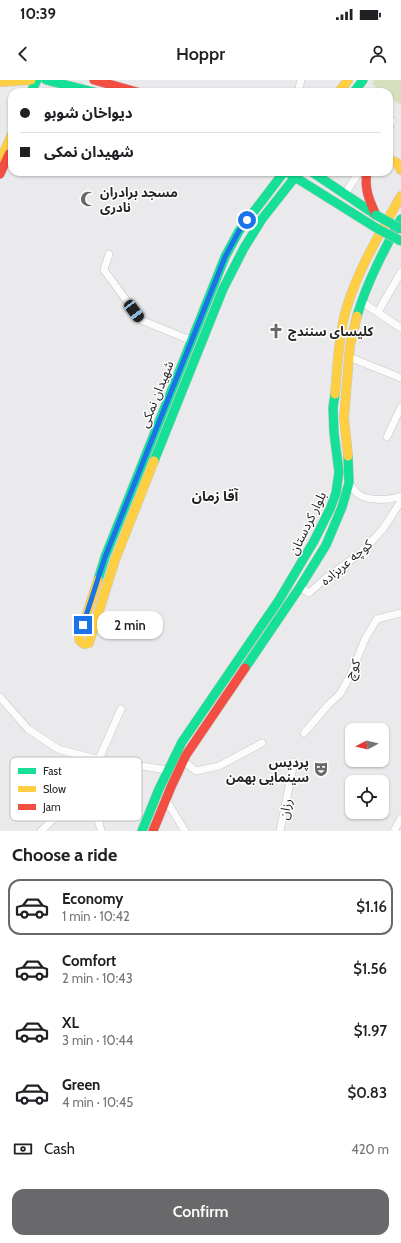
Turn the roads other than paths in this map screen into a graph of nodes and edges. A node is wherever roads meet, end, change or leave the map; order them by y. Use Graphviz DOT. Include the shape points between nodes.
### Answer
graph roads {
  1 [pos="31,80"];
  2 [pos="46,80"];
  3 [pos="94,80"];
  4 [pos="0,82"];
  5 [pos="78,88"];
  6 [pos="123,88"];
  7 [pos="8,143"];
  8 [pos="8,156"];
  9 [pos="393,160"];
  10 [pos="0,161"];
  11 [pos="401,170"];
  12 [pos="0,174"];
  13 [pos="282,176"];
  14 [pos="295,176"];
  15 [pos="300,176"];
  16 [pos="318,176"];
  17 [pos="356,176"];
  18 [pos="366,176"];
  19 [pos="345,194"];
  20 [pos="401,195"];
  21 [pos="376,215"];
  22 [pos="401,219"];
  23 [pos="382,227"];
  24 [pos="397,230"];
  25 [pos="401,241"];
  26 [pos="110,254"];
  27 [pos="401,272"];
  28 [pos="362,302"];
  29 [pos="378,312"];
  30 [pos="401,328"];
  31 [pos="192,339"];
  32 [pos="203,342"];
  33 [pos="349,357"];
  34 [pos="401,378"];
  35 [pos="401,407"];
  36 [pos="387,437"];
  37 [pos="349,483"];
  38 [pos="401,496"];
  39 [pos="401,501"];
  40 [pos="105,557"];
  41 [pos="115,560"];
  42 [pos="300,587"];
  43 [pos="401,613"];
  44 [pos="0,697"];
  45 [pos="121,709"];
  46 [pos="304,733"];
  47 [pos="262,743"];
  48 [pos="88,757"];
  49 [pos="97,757"];
  50 [pos="183,761"];
  51 [pos="294,762"];
  52 [pos="142,766"];
  53 [pos="167,770"];
  54 [pos="166,800"];
  55 [pos="401,818"];
  56 [pos="52,821"];
  57 [pos="99,821"];
  58 [pos="41,831"];
  59 [pos="101,831"];
  60 [pos="142,831"];
  61 [pos="153,831"];
  62 [pos="184,831"];
  63 [pos="280,831"];
  64 [pos="394,831"];
  1 -- 4 [label="main road"];
  2 -- 5 [label="main road"];
  3 -- 6 [label="main road"];
  7 -- 10 [label="main road"];
  8 -- 12 [label="main road"];
  9 -- 11 [label="main road"];
  13 -- 31 [label="main road, شهیدان نمکی" via="239,231 225,257"];
  14 -- 32 [label="main road, شهیدان نمکی" via="250,237 224,288"];
  15 -- 23 [label="main road"];
  16 -- 19 [label="main road"];
  17 -- 19 [label="street"];
  18 -- 21 [label="main road" via="367,198"];
  19 -- 21 [label="main road"];
  20 -- 23 [label="main road, بلوار کردستان"];
  21 -- 24 [label="main road, bridge"];
  22 -- 24 [label="main road, بلوار کردستان"];
  23 -- 24 [label="main road"];
  23 -- 25 [label="main road, bridge"];
  23 -- 53 [label="main road, بلوار کردستان" via="352,291 342,326 333,408 339,472 336,493 330,509 300,566 182,742"];
  24 -- 28 [label="main road, بلوار کردستان" via="372,275"];
  26 -- 31 [label="street" via="104,270 141,320"];
  27 -- 29 [label="street"];
  28 -- 29 [label="street"];
  28 -- 33 [label="main road, بلوار کردستان" via="354,326"];
  29 -- 30 [label="street"];
  31 -- 32 [label="main road"];
  31 -- 40 [label="main road, شهیدان نمکی"];
  32 -- 41 [label="main road, شهیدان نمکی"];
  33 -- 34 [label="street"];
  33 -- 37 [label="main road, بلوار کردستان" via="344,418"];
  35 -- 36 [label="street"];
  37 -- 38 [label="street" via="358,494 372,499 393,499"];
  37 -- 42 [label="main road, بلوار کردستان" via="326,545"];
  39 -- 42 [label="street, کوچه عربزاده" via="383,529 358,556 309,593"];
  40 -- 41 [label="main road"];
  40 -- 41 [label="main road, شهیدان نمکی" via="79,638 84,644 89,643"];
  42 -- 50 [label="main road, بلوار کردستان"];
  43 -- 46 [label="street, کوچ" via="377,619 340,694"];
  44 -- 48 [label="street" via="28,729 58,749"];
  45 -- 49 [label="street"];
  47 -- 50 [label="street" via="219,766 196,771"];
  50 -- 54 [label="main road, بلوار کردستان"];
  51 -- 63 [label="street, رزان"];
  52 -- 53 [label="street"];
  53 -- 60 [label="main road, بلوار کردستان"];
  54 -- 61 [label="main road, بلوار کردستان"];
  54 -- 62 [label="street"];
  55 -- 64 [label="street"];
  56 -- 58 [label="street"];
  57 -- 59 [label="street"];
}
